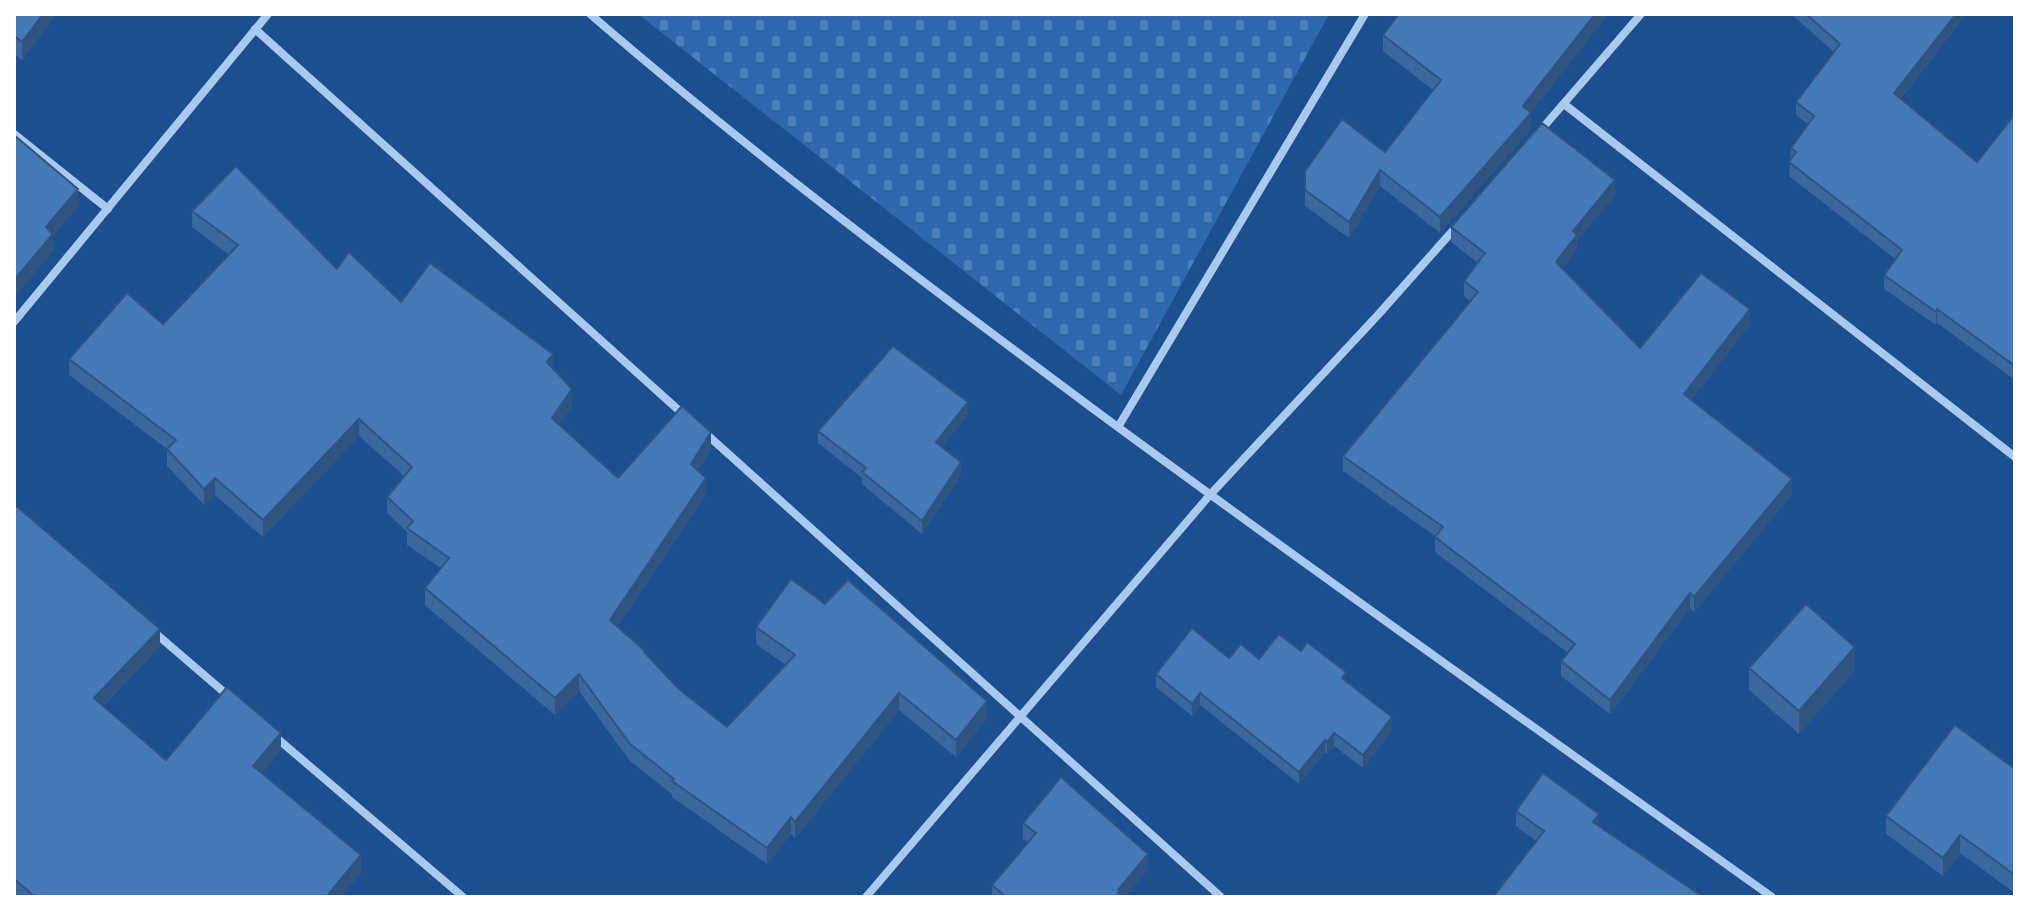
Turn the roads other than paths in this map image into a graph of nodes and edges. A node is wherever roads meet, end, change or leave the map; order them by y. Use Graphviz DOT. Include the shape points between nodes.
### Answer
graph roads {
  1 [pos="268,14"];
  2 [pos="590,14"];
  3 [pos="1365,14"];
  4 [pos="1641,14"];
  5 [pos="255,29"];
  6 [pos="1564,104"];
  7 [pos="14,134"];
  8 [pos="1533,139"];
  9 [pos="108,209"];
  10 [pos="1460,222"];
  11 [pos="14,322"];
  12 [pos="689,419"];
  13 [pos="1118,427"];
  14 [pos="700,430"];
  15 [pos="2015,457"];
  16 [pos="1209,496"];
  17 [pos="152,631"];
  18 [pos="243,708"];
  19 [pos="1021,718"];
  20 [pos="263,726"];
  21 [pos="463,897"];
  22 [pos="866,897"];
  23 [pos="1221,897"];
  24 [pos="1772,897"];
  1 -- 5 [label="street"];
  2 -- 13 [label="street" via="936,292"];
  3 -- 13 [label="street"];
  4 -- 6 [label="street"];
  5 -- 9 [label="street"];
  5 -- 12 [label="street"];
  6 -- 8 [label="street"];
  6 -- 15 [label="street"];
  7 -- 9 [label="street"];
  9 -- 11 [label="street"];
  10 -- 16 [label="street"];
  13 -- 16 [label="street"];
  14 -- 19 [label="street"];
  16 -- 19 [label="street"];
  16 -- 24 [label="street"];
  17 -- 18 [label="street"];
  19 -- 22 [label="street"];
  19 -- 23 [label="street"];
  20 -- 21 [label="street"];
}
